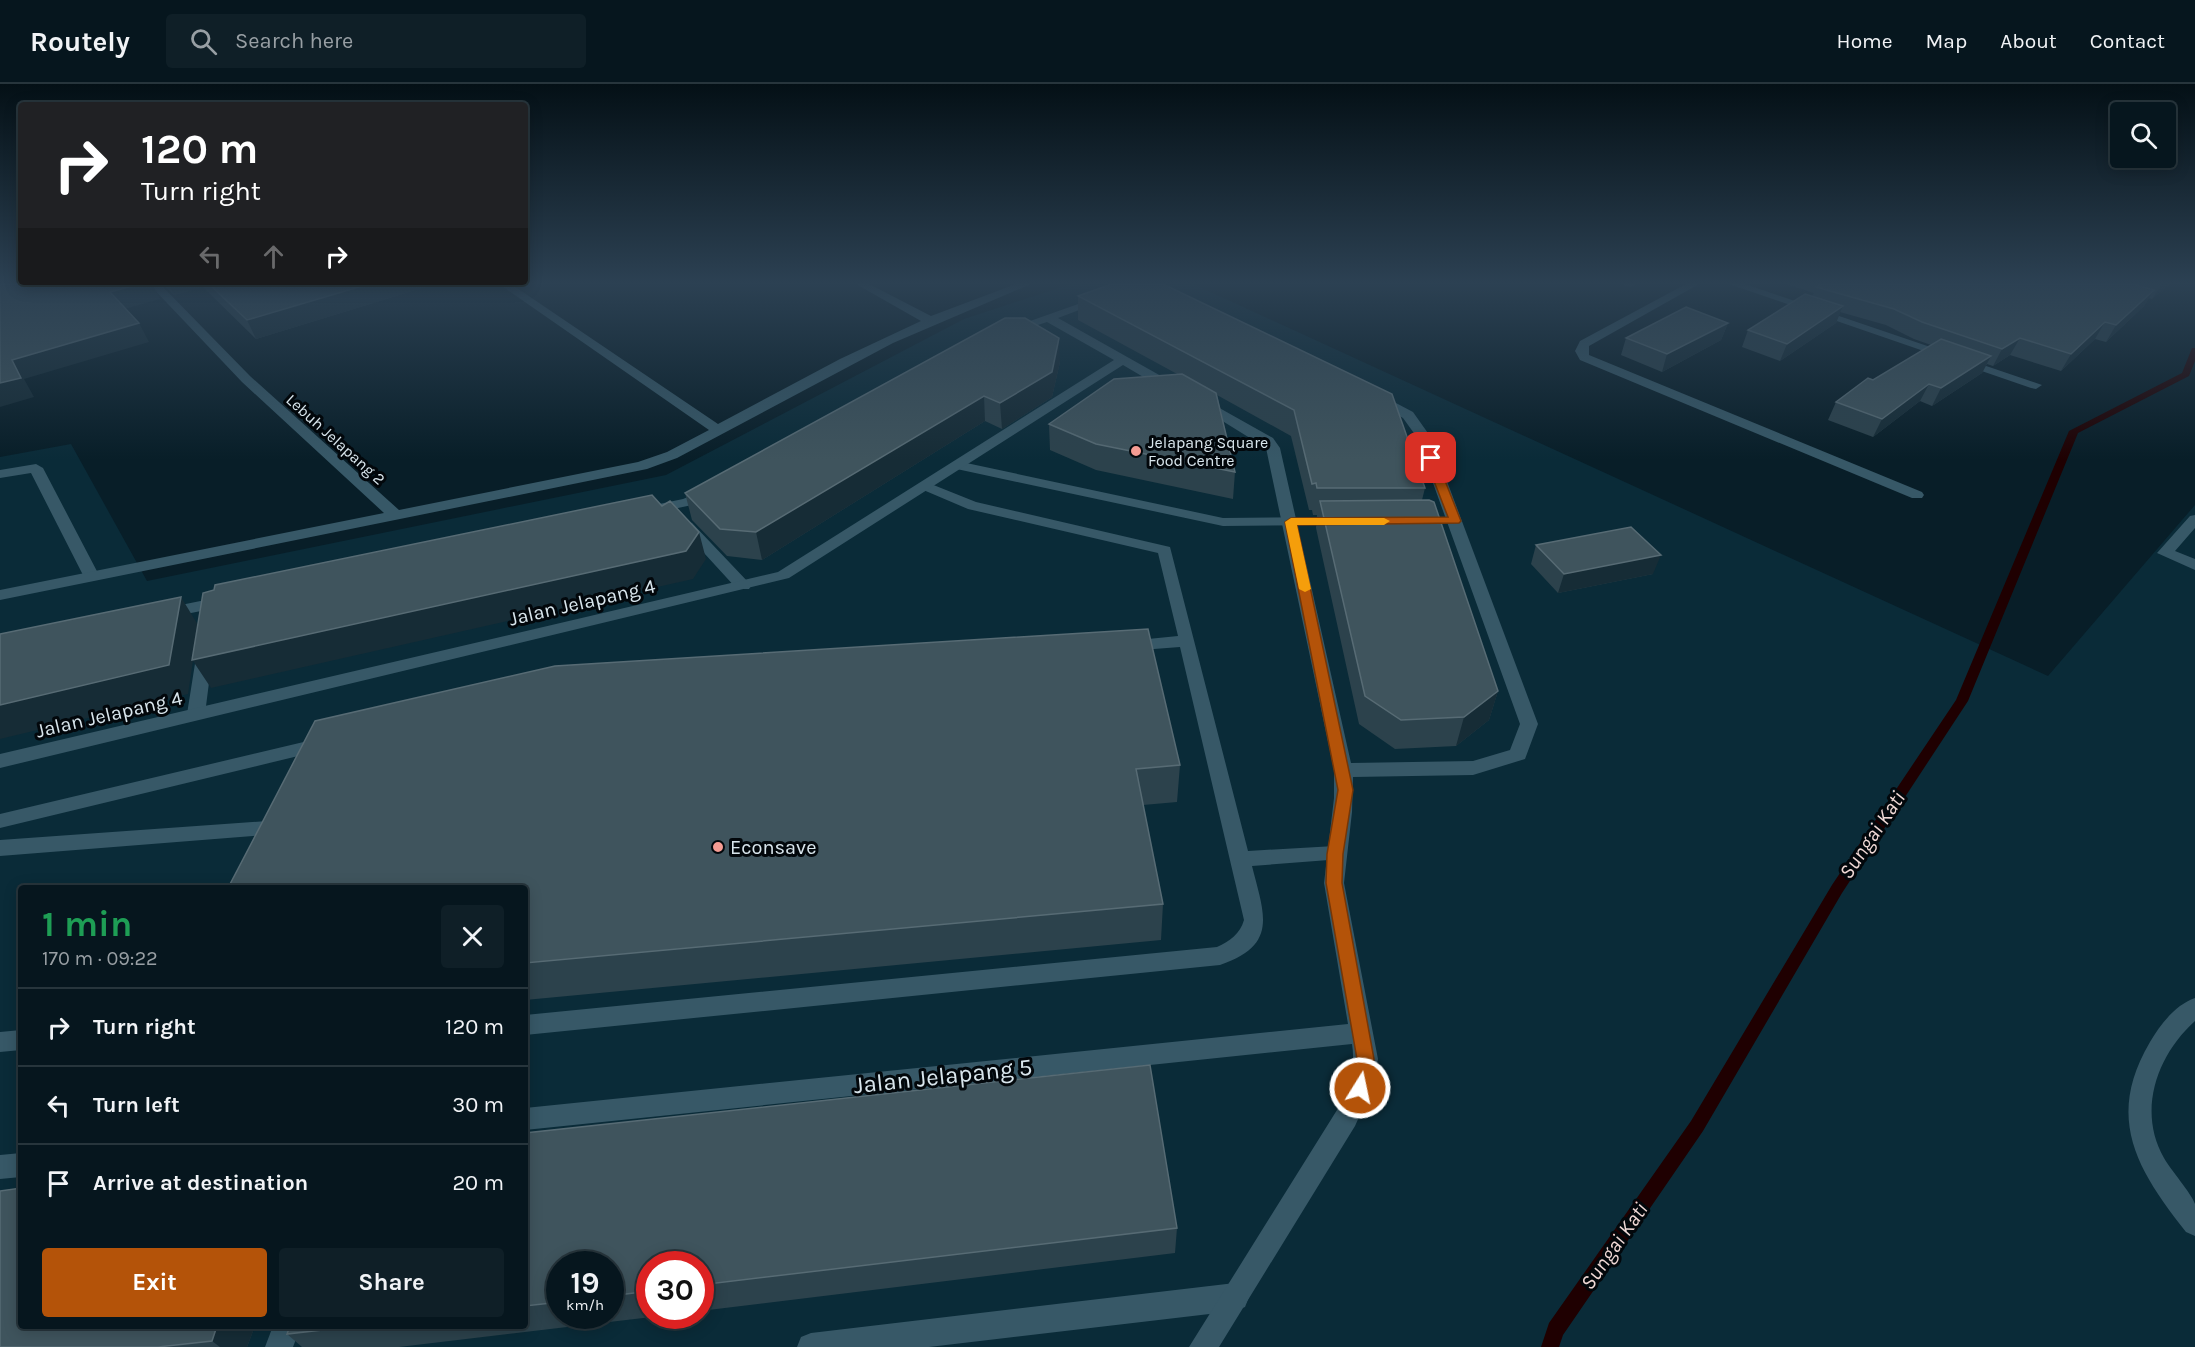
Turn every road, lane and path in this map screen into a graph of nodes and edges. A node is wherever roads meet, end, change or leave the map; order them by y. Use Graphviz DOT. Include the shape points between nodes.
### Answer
graph roads {
  1 [pos="211,343"];
  2 [pos="590,343"];
  3 [pos="881,343"];
  4 [pos="1093,343"];
  5 [pos="1586,343"];
  6 [pos="1911,343"];
  7 [pos="1123,360"];
  8 [pos="2036,385"];
  9 [pos="1364,390"];
  10 [pos="718,430"];
  11 [pos="957,465"];
  12 [pos="0,474"];
  13 [pos="726,484"];
  14 [pos="926,486"];
  15 [pos="1917,495"];
  16 [pos="668,506"];
  17 [pos="633,514"];
  18 [pos="395,515"];
  19 [pos="2195,519"];
  20 [pos="1349,521"];
  21 [pos="1291,522"];
  22 [pos="2195,565"];
  23 [pos="92,577"];
  24 [pos="742,586"];
  25 [pos="0,595"];
  26 [pos="235,599"];
  27 [pos="212,604"];
  28 [pos="153,616"];
  29 [pos="1186,641"];
  30 [pos="1111,648"];
  31 [pos="196,714"];
  32 [pos="0,761"];
  33 [pos="301,766"];
  34 [pos="1343,770"];
  35 [pos="278,807"];
  36 [pos="0,820"];
  37 [pos="267,828"];
  38 [pos="0,848"];
  39 [pos="256,848"];
  40 [pos="1335,854"];
  41 [pos="1242,859"];
  42 [pos="2195,1008"];
  43 [pos="528,1025"];
  44 [pos="1362,1032"];
  45 [pos="18,1040"];
  46 [pos="0,1042"];
  47 [pos="528,1119"];
  48 [pos="18,1165"];
  49 [pos="0,1167"];
  50 [pos="2195,1223"];
  51 [pos="1235,1297"];
  52 [pos="286,1329"];
  53 [pos="279,1347"];
  54 [pos="811,1347"];
  55 [pos="1203,1347"];
  1 -- 18 [label="street, Lebuh Jelapang 2"];
  2 -- 10 [label="street"];
  3 -- 10 [label="street"];
  4 -- 7 [label="street"];
  5 -- 15 [label="street" via="1581,351 1584,357 1597,364"];
  6 -- 8 [label="street"];
  7 -- 11 [label="street, Jalan Jelapang 4"];
  7 -- 21 [label="street" via="1268,441"];
  9 -- 34 [label="street" via="1396,406 1416,424 1449,521 1529,724 1518,754 1473,768"];
  10 -- 18 [label="street" via="642,466"];
  11 -- 14 [label="street, Jalan Jelapang 4"];
  11 -- 21 [label="street" via="1223,522"];
  12 -- 23 [label="street" via="36,468"];
  13 -- 16 [label="street"];
  14 -- 24 [label="street, Jalan Jelapang 4" via="783,575"];
  14 -- 29 [label="street" via="973,506 1165,550"];
  16 -- 17 [label="street"];
  16 -- 24 [label="street"];
  18 -- 23 [label="street"];
  19 -- 22 [label="street" via="2165,554"];
  20 -- 21 [label="street"];
  21 -- 34 [label="street"];
  23 -- 25 [label="street"];
  24 -- 31 [label="street, Jalan Jelapang 4"];
  26 -- 27 [label="street"];
  27 -- 28 [label="street"];
  27 -- 31 [label="street"];
  29 -- 30 [label="street"];
  29 -- 41 [label="street"];
  31 -- 32 [label="street, Jalan Jelapang 4"];
  33 -- 36 [label="street" via="318,744"];
  34 -- 40 [label="street" via="1345,790"];
  35 -- 37 [label="street"];
  37 -- 38 [label="street"];
  37 -- 39 [label="street"];
  40 -- 41 [label="street"];
  40 -- 44 [label="street" via="1334,883"];
  41 -- 43 [label="street" via="1255,920 1251,933 1238,947 1220,956"];
  42 -- 50 [label="street" via="2165,1038 2145,1073 2137,1109 2145,1149 2168,1189"];
  44 -- 47 [label="street, Jalan Jelapang 5"];
  44 -- 51 [label="street" via="1366,1059 1360,1088"];
  45 -- 46 [label="street"];
  48 -- 49 [label="street"];
  51 -- 54 [label="street"];
  51 -- 55 [label="street"];
  52 -- 53 [label="street"];
}
